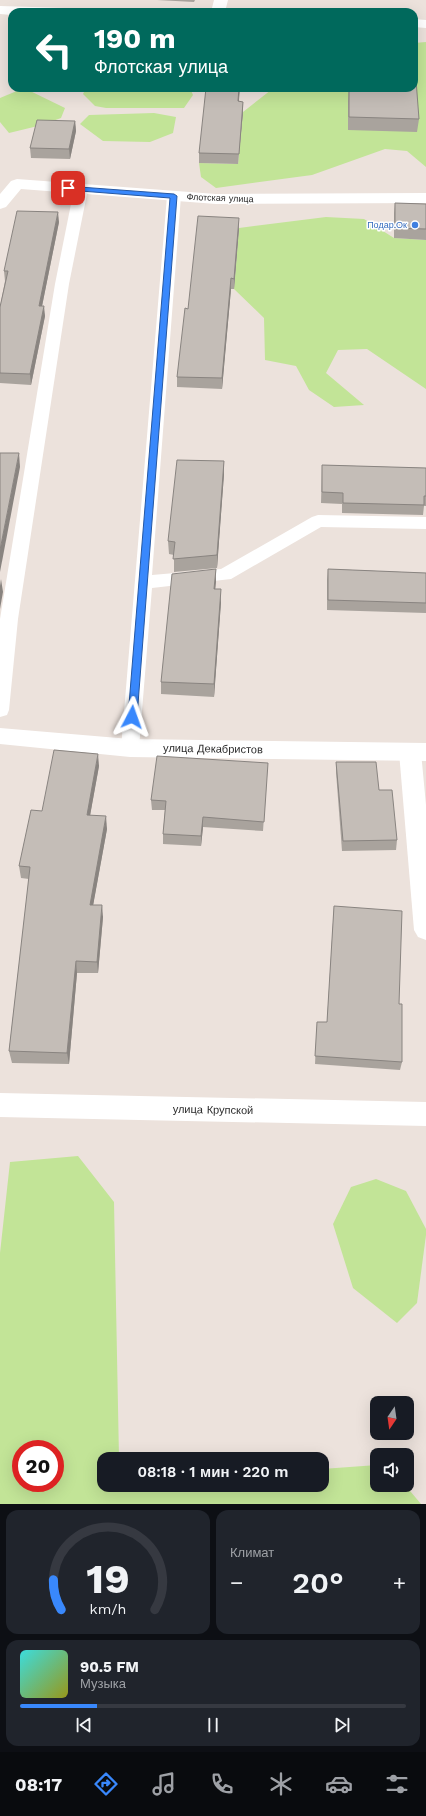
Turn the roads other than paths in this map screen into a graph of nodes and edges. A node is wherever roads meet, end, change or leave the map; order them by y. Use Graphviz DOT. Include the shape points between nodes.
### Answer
graph roads {
  1 [pos="82,189"];
  2 [pos="174,196"];
  3 [pos="426,198"];
  4 [pos="0,204"];
  5 [pos="426,523"];
  6 [pos="143,582"];
  7 [pos="0,710"];
  8 [pos="0,736"];
  9 [pos="130,748"];
  10 [pos="418,752"];
  11 [pos="426,930"];
  12 [pos="0,1105"];
  13 [pos="426,1114"];
  1 -- 2 [label="street, Флотская улица"];
  1 -- 4 [label="street, Флотская улица" via="17,184"];
  1 -- 7 [label="lane" via="62,284 13,596"];
  2 -- 3 [label="street, Флотская улица" via="216,199"];
  2 -- 6 [label="lane"];
  5 -- 6 [label="lane" via="318,522 225,575"];
  6 -- 9 [label="lane"];
  8 -- 9 [label="street, улица Декабристов"];
  9 -- 10 [label="street, улица Декабристов"];
  10 -- 11 [label="street"];
  12 -- 13 [label="street, улица Крупской"];
}
